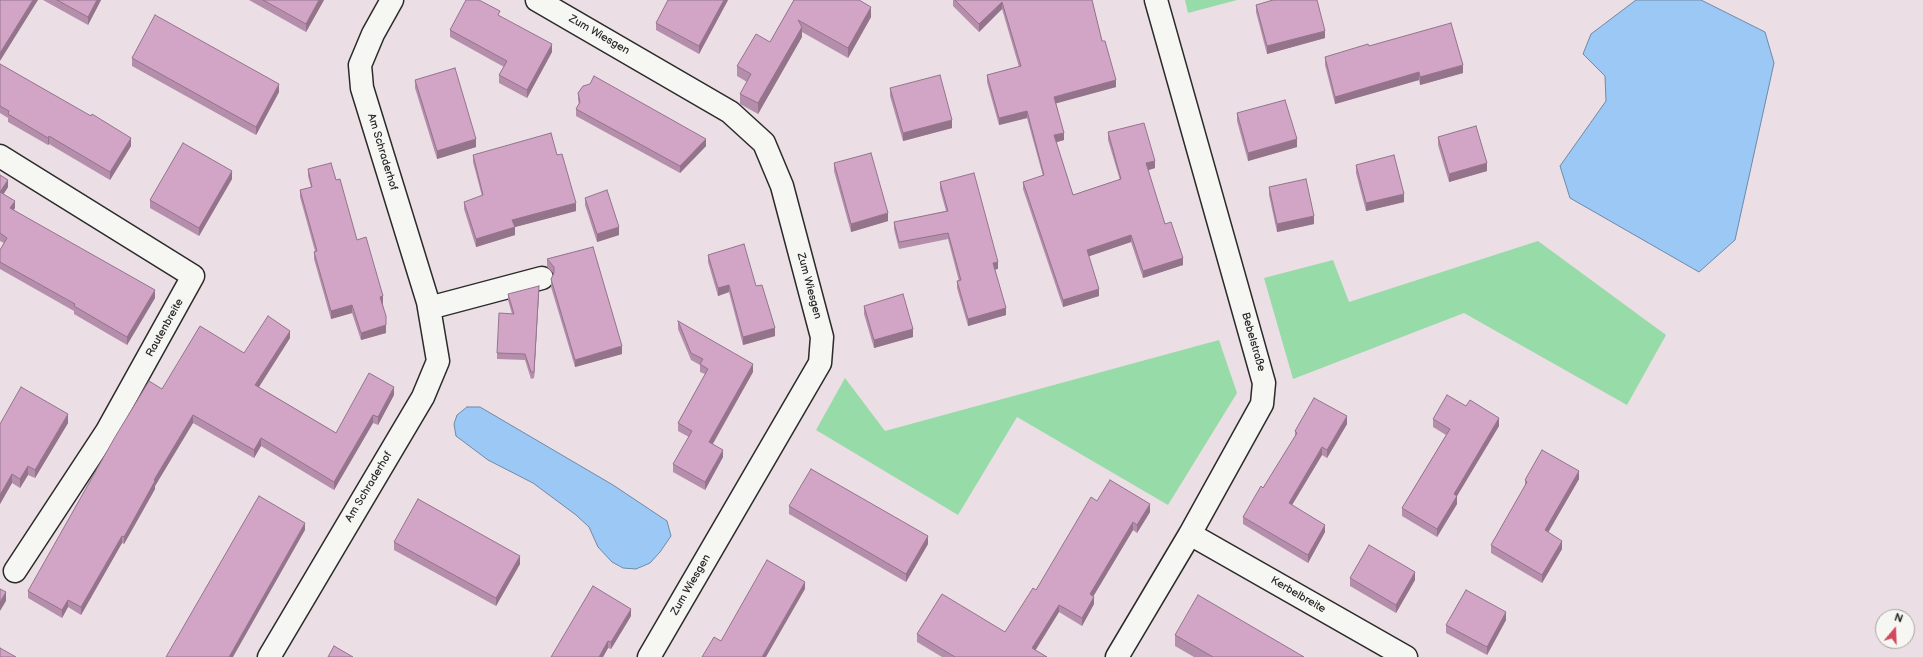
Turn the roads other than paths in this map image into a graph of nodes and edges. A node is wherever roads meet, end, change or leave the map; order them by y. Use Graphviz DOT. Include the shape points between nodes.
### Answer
graph roads {
  1 [pos="392,0"];
  2 [pos="537,0"];
  3 [pos="1156,0"];
  4 [pos="0,156"];
  5 [pos="542,278"];
  6 [pos="429,308"];
  7 [pos="1190,534"];
  8 [pos="15,571"];
  9 [pos="269,657"];
  10 [pos="649,657"];
  11 [pos="1117,657"];
  12 [pos="1406,657"];
  1 -- 6 [label="street, Am Schraderhof" via="373,34 360,65 362,88"];
  2 -- 10 [label="street, Zum Wiesgen" via="730,112 764,143 782,186 822,337 820,363"];
  3 -- 7 [label="street, Bebelstraße" via="1264,383 1262,404"];
  4 -- 8 [label="street, Rautenbreite" via="193,276 107,431"];
  5 -- 6 [label="street"];
  6 -- 9 [label="street, Am Schraderhof" via="438,361 422,397"];
  7 -- 11 [label="street, Bebelstraße"];
  7 -- 12 [label="street, Kerbelbreite"];
}
